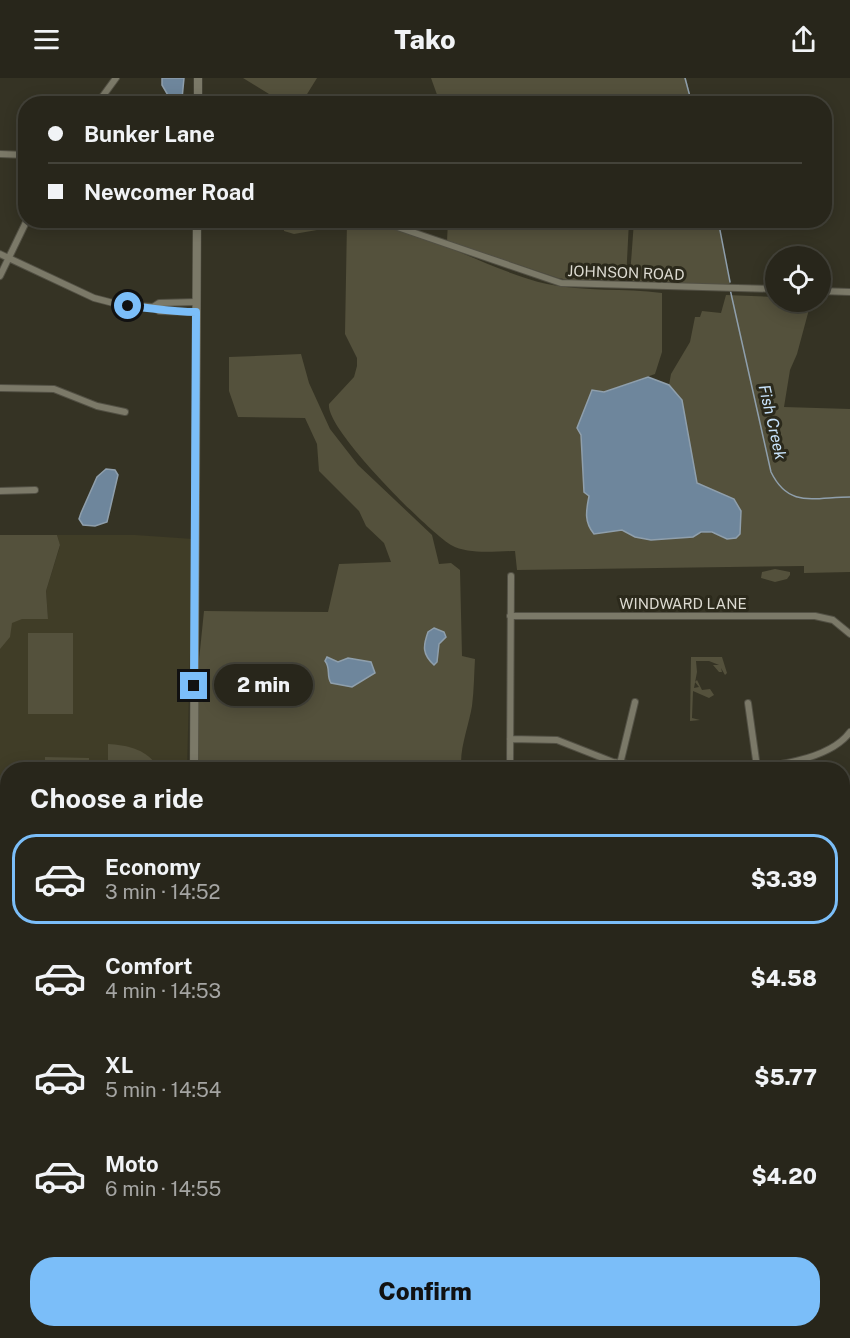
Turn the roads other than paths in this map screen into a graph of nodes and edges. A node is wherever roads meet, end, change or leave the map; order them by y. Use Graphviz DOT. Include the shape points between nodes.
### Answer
graph roads {
  1 [pos="116,78"];
  2 [pos="198,78"];
  3 [pos="103,96"];
  4 [pos="198,96"];
  5 [pos="0,154"];
  6 [pos="18,155"];
  7 [pos="23,228"];
  8 [pos="197,228"];
  9 [pos="400,228"];
  10 [pos="0,254"];
  11 [pos="9,258"];
  12 [pos="0,276"];
  13 [pos="765,289"];
  14 [pos="831,291"];
  15 [pos="850,291"];
  16 [pos="196,302"];
  17 [pos="153,307"];
  18 [pos="196,312"];
  19 [pos="0,388"];
  20 [pos="125,412"];
  21 [pos="34,490"];
  22 [pos="0,491"];
  23 [pos="511,576"];
  24 [pos="510,616"];
  25 [pos="850,634"];
  26 [pos="635,702"];
  27 [pos="748,703"];
  28 [pos="850,732"];
  29 [pos="510,739"];
  30 [pos="194,762"];
  31 [pos="510,762"];
  32 [pos="615,762"];
  33 [pos="620,762"];
  34 [pos="755,762"];
  35 [pos="778,762"];
  1 -- 3 [label="street"];
  2 -- 4 [label="street"];
  5 -- 6 [label="street"];
  7 -- 11 [label="street"];
  8 -- 16 [label="street"];
  9 -- 13 [label="street, JOHNSON ROAD" via="561,283"];
  10 -- 11 [label="street"];
  11 -- 12 [label="street"];
  11 -- 17 [label="street" via="94,298"];
  14 -- 15 [label="street"];
  16 -- 17 [label="street" via="159,303"];
  16 -- 18 [label="street"];
  17 -- 18 [label="street" via="159,311"];
  18 -- 30 [label="street"];
  19 -- 20 [label="street" via="54,389"];
  21 -- 22 [label="street"];
  23 -- 24 [label="street"];
  24 -- 25 [label="street, WINDWARD LANE" via="815,616 833,620"];
  24 -- 29 [label="street"];
  26 -- 33 [label="street"];
  27 -- 34 [label="street"];
  28 -- 35 [label="street" via="838,745 823,752"];
  29 -- 31 [label="street"];
  29 -- 32 [label="street" via="561,741"];
}
